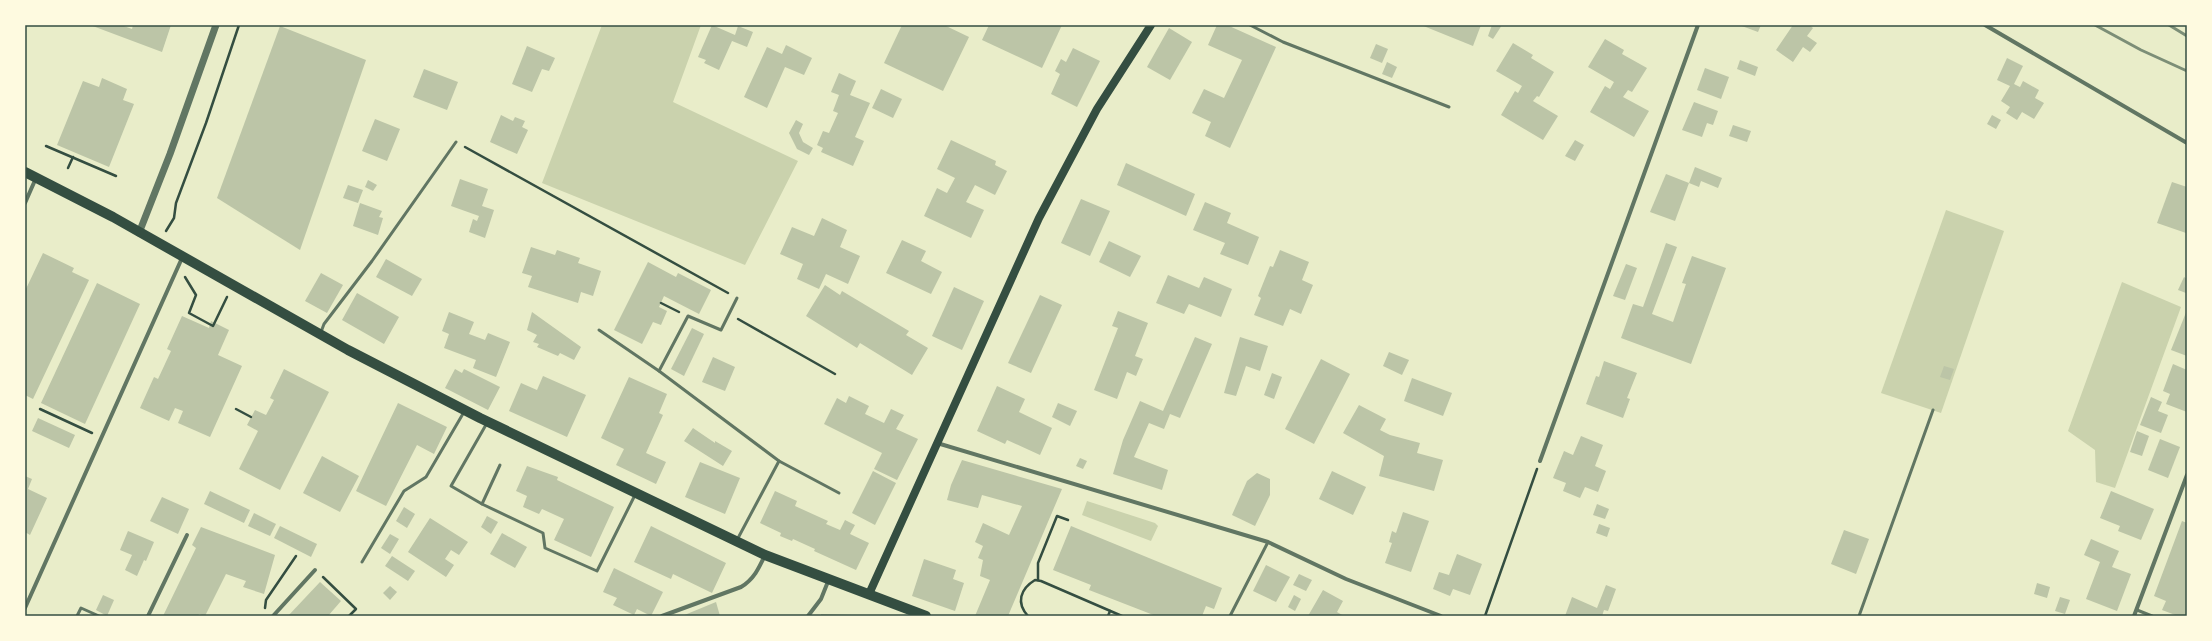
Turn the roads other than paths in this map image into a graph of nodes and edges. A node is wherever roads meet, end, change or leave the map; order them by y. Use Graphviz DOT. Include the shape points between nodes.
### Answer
graph roads {
  1 [pos="216,25"];
  2 [pos="1151,25"];
  3 [pos="1250,25"];
  4 [pos="1698,25"];
  5 [pos="1985,25"];
  6 [pos="1449,107"];
  7 [pos="456,142"];
  8 [pos="2187,143"];
  9 [pos="25,172"];
  10 [pos="37,178"];
  11 [pos="25,203"];
  12 [pos="139,233"];
  13 [pos="182,258"];
  14 [pos="737,298"];
  15 [pos="599,330"];
  16 [pos="320,334"];
  17 [pos="659,371"];
  18 [pos="1933,410"];
  19 [pos="465,411"];
  20 [pos="488,422"];
  21 [pos="937,443"];
  22 [pos="779,461"];
  23 [pos="1540,461"];
  24 [pos="500,465"];
  25 [pos="2187,475"];
  26 [pos="636,493"];
  27 [pos="839,493"];
  28 [pos="482,504"];
  29 [pos="187,535"];
  30 [pos="736,541"];
  31 [pos="1268,542"];
  32 [pos="765,555"];
  33 [pos="362,562"];
  34 [pos="315,570"];
  35 [pos="829,578"];
  36 [pos="869,594"];
  37 [pos="25,608"];
  38 [pos="2137,610"];
  39 [pos="78,616"];
  40 [pos="99,616"];
  41 [pos="148,616"];
  42 [pos="273,616"];
  43 [pos="662,616"];
  44 [pos="808,616"];
  45 [pos="926,616"];
  46 [pos="1230,616"];
  47 [pos="1441,616"];
  48 [pos="1860,616"];
  49 [pos="2134,616"];
  50 [pos="2152,616"];
  1 -- 12 [label="street"];
  2 -- 21 [label="main road" via="1097,109 1039,218"];
  3 -- 6 [label="lane" via="1283,42"];
  4 -- 23 [label="street"];
  5 -- 8 [label="street"];
  7 -- 16 [label="lane" via="324,324"];
  9 -- 10 [label="main road"];
  10 -- 11 [label="street"];
  10 -- 12 [label="main road"];
  12 -- 13 [label="main road"];
  13 -- 16 [label="main road"];
  13 -- 37 [label="street"];
  14 -- 17 [label="lane" via="721,330 688,316"];
  15 -- 17 [label="lane"];
  16 -- 19 [label="main road"];
  17 -- 22 [label="lane"];
  18 -- 48 [label="lane"];
  19 -- 20 [label="main road"];
  19 -- 33 [label="lane" via="426,477 404,492"];
  20 -- 26 [label="main road"];
  20 -- 28 [label="lane" via="451,486"];
  21 -- 31 [label="street"];
  21 -- 36 [label="main road"];
  22 -- 27 [label="lane"];
  22 -- 30 [label="lane"];
  24 -- 28 [label="lane"];
  25 -- 38 [label="street"];
  26 -- 28 [label="lane" via="597,571 545,548 543,533"];
  26 -- 30 [label="main road"];
  29 -- 41 [label="street"];
  30 -- 32 [label="main road"];
  31 -- 46 [label="lane"];
  31 -- 47 [label="street" via="1346,579"];
  32 -- 35 [label="main road"];
  32 -- 43 [label="street" via="750,582"];
  34 -- 42 [label="street"];
  35 -- 36 [label="main road"];
  35 -- 44 [label="street" via="821,599"];
  36 -- 45 [label="main road"];
  38 -- 49 [label="street"];
  38 -- 50 [label="lane"];
  39 -- 40 [label="lane" via="81,608"];
}
